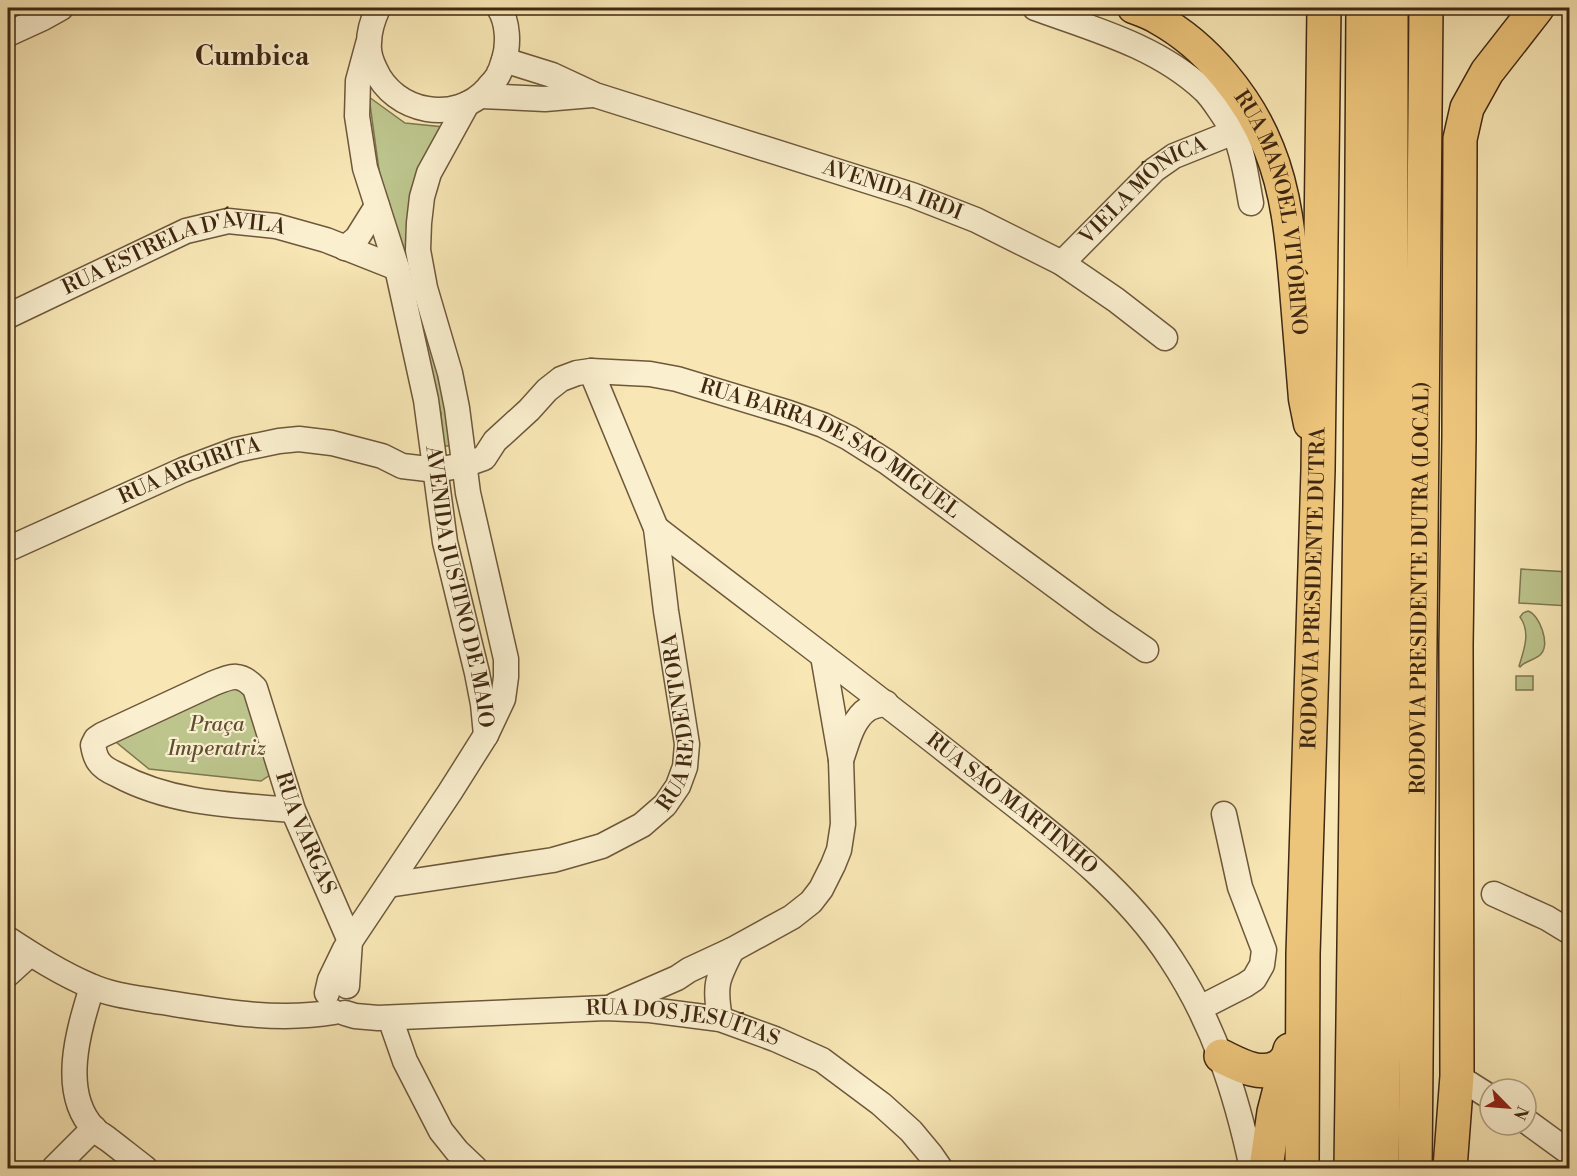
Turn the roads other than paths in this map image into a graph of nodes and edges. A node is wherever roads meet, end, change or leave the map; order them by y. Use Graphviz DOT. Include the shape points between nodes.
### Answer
graph roads {
  1 [pos="61,8"];
  2 [pos="1035,8"];
  3 [pos="1133,8"];
  4 [pos="1324,8"];
  5 [pos="1363,8"];
  6 [pos="1391,8"];
  7 [pos="1426,8"];
  8 [pos="1537,8"];
  9 [pos="374,11"];
  10 [pos="504,14"];
  11 [pos="8,34"];
  12 [pos="368,44"];
  13 [pos="504,60"];
  14 [pos="595,95"];
  15 [pos="474,100"];
  16 [pos="1234,132"];
  17 [pos="1251,203"];
  18 [pos="377,206"];
  19 [pos="345,248"];
  20 [pos="1062,263"];
  21 [pos="397,268"];
  22 [pos="8,316"];
  23 [pos="1165,338"];
  24 [pos="591,371"];
  25 [pos="463,456"];
  26 [pos="434,461"];
  27 [pos="1318,470"];
  28 [pos="656,528"];
  29 [pos="8,549"];
  30 [pos="1146,650"];
  31 [pos="823,656"];
  32 [pos="886,703"];
  33 [pos="486,735"];
  34 [pos="841,760"];
  35 [pos="1457,772"];
  36 [pos="293,810"];
  37 [pos="1224,813"];
  38 [pos="409,853"];
  39 [pos="435,878"];
  40 [pos="387,885"];
  41 [pos="1494,894"];
  42 [pos="1569,930"];
  43 [pos="8,939"];
  44 [pos="350,941"];
  45 [pos="732,950"];
  46 [pos="30,954"];
  47 [pos="1303,954"];
  48 [pos="8,974"];
  49 [pos="677,978"];
  50 [pos="92,987"];
  51 [pos="339,1000"];
  52 [pos="606,1008"];
  53 [pos="1200,1008"];
  54 [pos="670,1012"];
  55 [pos="384,1018"];
  56 [pos="720,1019"];
  57 [pos="1221,1056"];
  58 [pos="1289,1056"];
  59 [pos="1457,1076"];
  60 [pos="1478,1089"];
  61 [pos="1416,1093"];
  62 [pos="94,1128"];
  63 [pos="1538,1130"];
  64 [pos="1569,1153"];
  65 [pos="54,1168"];
  66 [pos="145,1168"];
  67 [pos="475,1168"];
  68 [pos="940,1168"];
  69 [pos="1252,1168"];
  70 [pos="1266,1168"];
  71 [pos="1302,1168"];
  72 [pos="1351,1168"];
  73 [pos="1382,1168"];
  74 [pos="1414,1168"];
  75 [pos="1450,1168"];
  1 -- 11 [label="street"];
  2 -- 16 [label="street" via="1134,44 1173,66 1205,91"];
  3 -- 27 [label="main road, RUA MANOEL VITÓRINO" via="1159,19 1197,46 1252,113 1269,150 1282,191 1291,245 1304,399"];
  4 -- 27 [label="highway, RODOVIA PRESIDENTE DUTRA"];
  5 -- 72 [label="highway, RODOVIA PRESIDENTE DUTRA"];
  6 -- 73 [label="highway" via="1391,509"];
  7 -- 61 [label="highway, RODOVIA PRESIDENTE DUTRA (LOCAL)"];
  8 -- 35 [label="highway" via="1487,72 1467,108 1460,139"];
  9 -- 12 [label="street, AVENIDA JUSTINO DE MAIO"];
  10 -- 13 [label="street"];
  12 -- 15 [label="street, AVENIDA IRDI" via="378,76 391,93 412,106 437,111 459,108"];
  12 -- 18 [label="street, AVENIDA JUSTINO DE MAIO" via="358,81 357,116 365,168"];
  13 -- 14 [label="street, AVENIDA IRDI" via="552,75"];
  13 -- 15 [label="street, AVENIDA JUSTINO DE MAIO" via="499,75"];
  14 -- 15 [label="street, AVENIDA IRDI"];
  14 -- 20 [label="street, AVENIDA IRDI" via="912,195 976,220"];
  15 -- 25 [label="street, AVENIDA JUSTINO DE MAIO" via="429,173 422,197 418,250 450,373"];
  16 -- 17 [label="street"];
  16 -- 20 [label="street, VIELA MÔNICA" via="1174,156 1154,170"];
  18 -- 19 [label="street" via="357,238"];
  18 -- 21 [label="street, AVENIDA JUSTINO DE MAIO"];
  19 -- 21 [label="street, RUA ESTRELA D'ÁVILA"];
  19 -- 22 [label="street, RUA ESTRELA D'ÁVILA" via="276,226 228,221 186,231"];
  20 -- 23 [label="street, AVENIDA IRDI"];
  21 -- 26 [label="street, AVENIDA JUSTINO DE MAIO" via="426,400"];
  24 -- 25 [label="street, RUA BARRA DE SÃO MIGUEL" via="561,379 547,390 495,441 484,459"];
  24 -- 28 [label="street, RUA REDENTORA"];
  24 -- 30 [label="street, RUA BARRA DE SÃO MIGUEL" via="677,379 789,413 849,438"];
  25 -- 26 [label="street, RUA ARGIRITA"];
  25 -- 33 [label="street, AVENIDA JUSTINO DE MAIO" via="506,659 503,699"];
  26 -- 29 [label="street, RUA ARGIRITA" via="402,466 382,456 332,443 279,441 236,450 183,470"];
  26 -- 33 [label="street, AVENIDA JUSTINO DE MAIO" via="445,542 477,673"];
  27 -- 47 [label="highway, RODOVIA PRESIDENTE DUTRA"];
  28 -- 31 [label="street, RUA SÃO MARTINHO"];
  28 -- 39 [label="street, RUA REDENTORA" via="687,744 686,767 678,786 665,805 642,825 602,846 553,860"];
  31 -- 32 [label="street, RUA SÃO MARTINHO"];
  31 -- 34 [label="street"];
  32 -- 34 [label="street" via="862,713"];
  32 -- 53 [label="street, RUA SÃO MARTINHO" via="1099,875 1143,921 1171,958"];
  33 -- 38 [label="street"];
  34 -- 45 [label="street" via="840,850 821,889 811,903 792,917"];
  35 -- 59 [label="highway"];
  35 -- 61 [label="highway" via="1440,976"];
  36 -- 36 [label="street, RUA VARGAS" via="203,802 164,794 100,765 93,745 102,735 214,683 241,677 255,688"];
  36 -- 44 [label="street, RUA VARGAS"];
  37 -- 53 [label="street" via="1240,887 1264,950 1254,979"];
  38 -- 39 [label="street"];
  38 -- 40 [label="street"];
  39 -- 40 [label="street, RUA REDENTORA"];
  40 -- 44 [label="street"];
  41 -- 42 [label="street"];
  43 -- 46 [label="street"];
  44 -- 51 [label="street"];
  45 -- 49 [label="street"];
  45 -- 56 [label="street" via="716,987"];
  46 -- 48 [label="street"];
  46 -- 50 [label="street"];
  47 -- 58 [label="highway"];
  47 -- 71 [label="highway, RODOVIA PRESIDENTE DUTRA"];
  49 -- 52 [label="street"];
  49 -- 54 [label="street"];
  50 -- 51 [label="street" via="226,1012 281,1015"];
  50 -- 62 [label="street" via="81,1024 75,1087 80,1107"];
  51 -- 55 [label="street"];
  52 -- 54 [label="street, RUA DOS JESUÍTAS"];
  52 -- 55 [label="street, RUA DOS JESUÍTAS"];
  53 -- 57 [label="street, RUA SÃO MARTINHO"];
  54 -- 56 [label="street, RUA DOS JESUÍTAS"];
  55 -- 67 [label="street" via="441,1131"];
  56 -- 68 [label="street, RUA DOS JESUÍTAS" via="822,1060 911,1131"];
  57 -- 58 [label="highway" via="1253,1070 1267,1070 1280,1066"];
  57 -- 69 [label="street, RUA SÃO MARTINHO"];
  58 -- 70 [label="highway" via="1274,1112"];
  59 -- 60 [label="street"];
  59 -- 75 [label="highway"];
  61 -- 74 [label="highway, RODOVIA PRESIDENTE DUTRA (LOCAL)"];
  62 -- 65 [label="street"];
  62 -- 66 [label="street"];
  63 -- 64 [label="street"];
}
